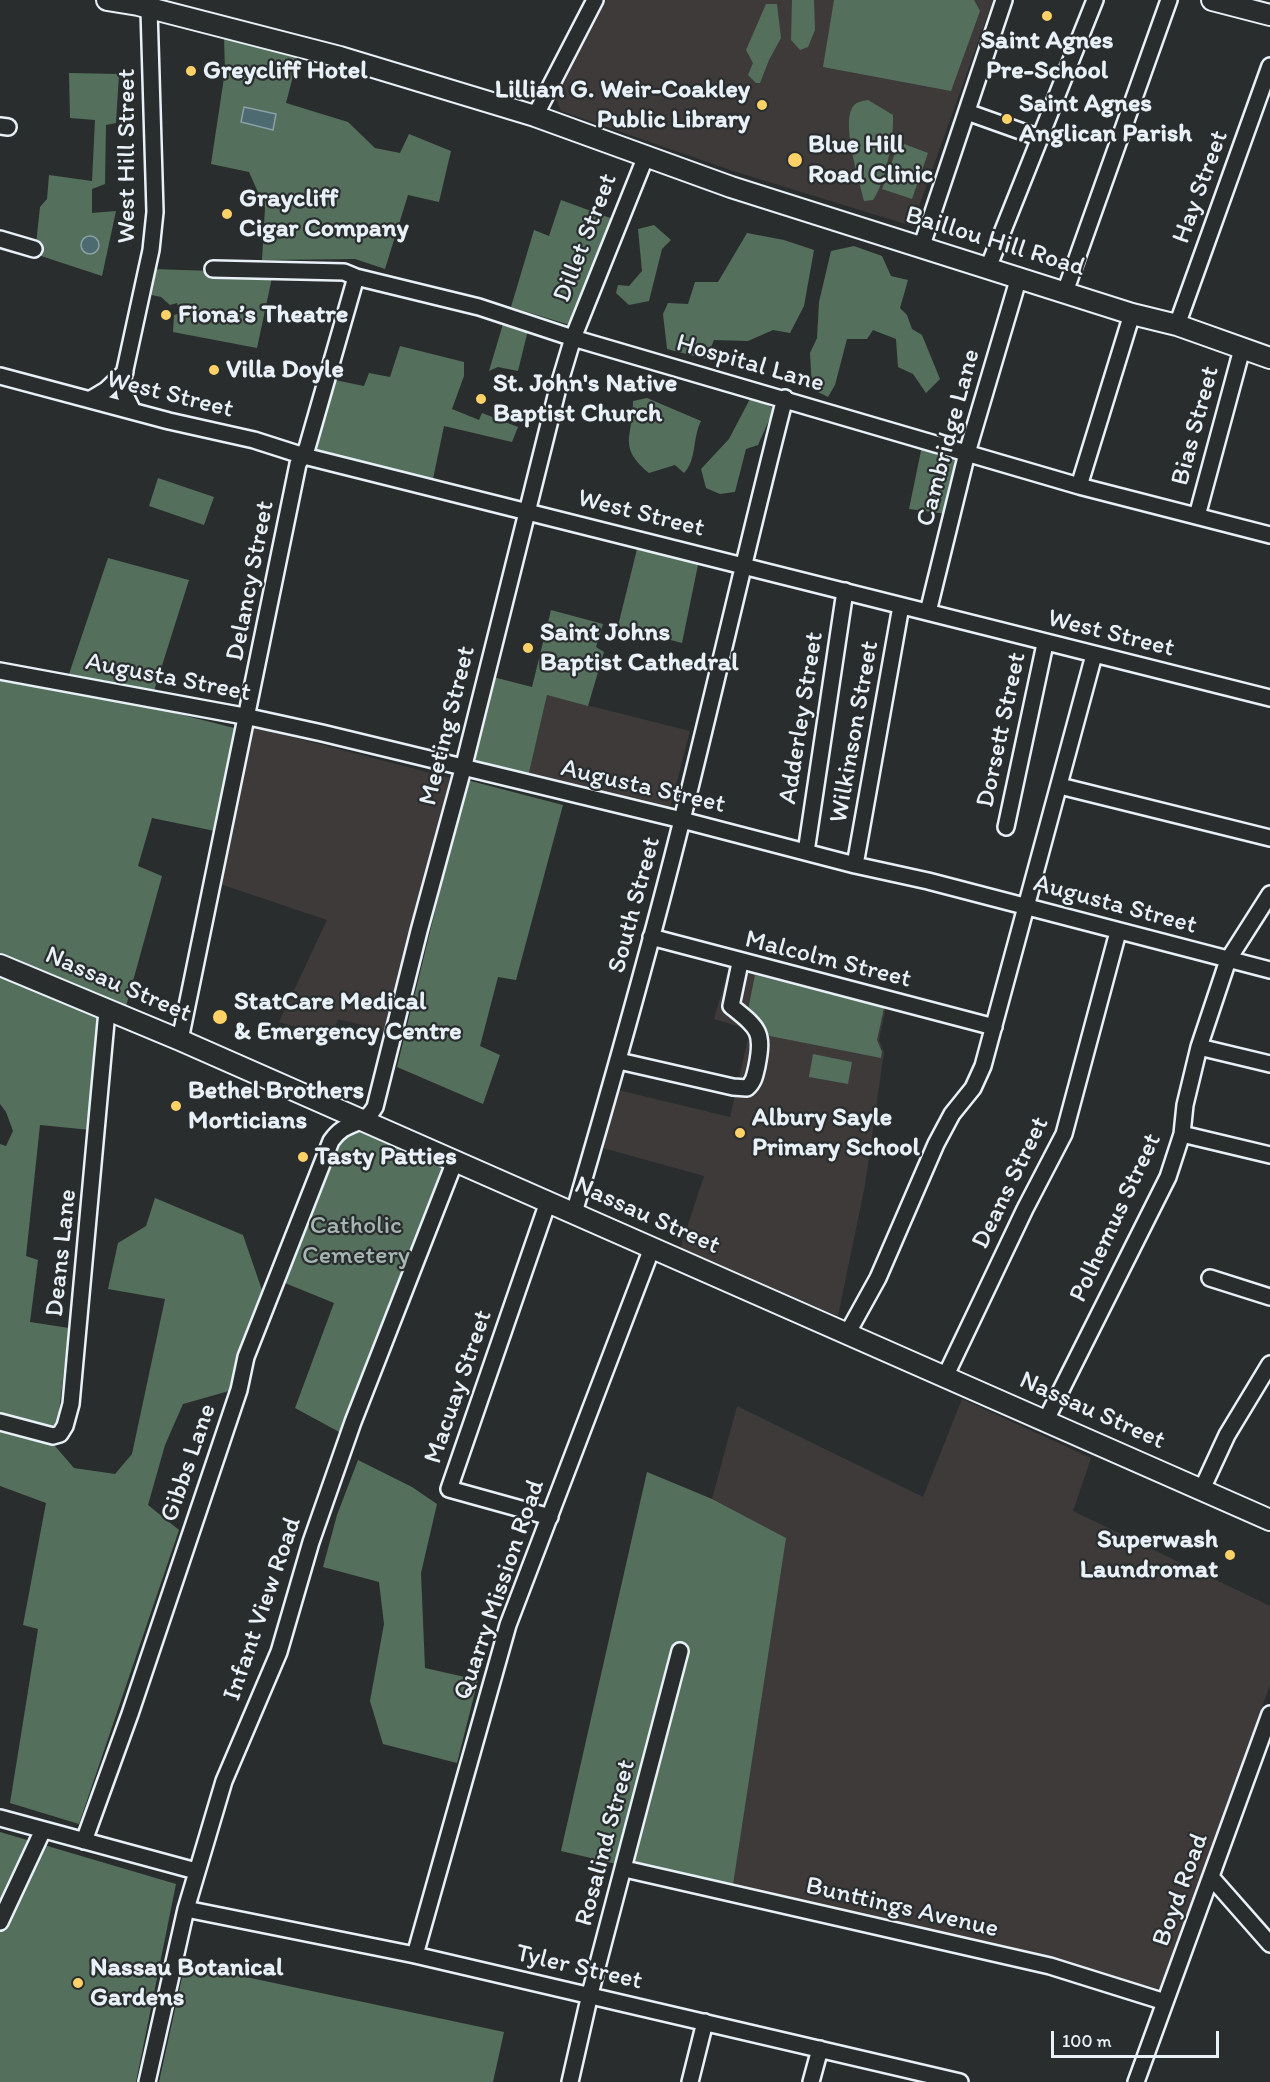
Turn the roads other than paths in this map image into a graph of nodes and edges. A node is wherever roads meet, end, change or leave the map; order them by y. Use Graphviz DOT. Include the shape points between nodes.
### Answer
graph roads {
  1 [pos="595,0"];
  2 [pos="1004,0"];
  3 [pos="1095,0"];
  4 [pos="1169,0"];
  5 [pos="1212,0"];
  6 [pos="137,4"];
  7 [pos="1270,15"];
  8 [pos="1270,66"];
  9 [pos="967,112"];
  10 [pos="535,116"];
  11 [pos="1040,138"];
  12 [pos="646,156"];
  13 [pos="0,239"];
  14 [pos="921,248"];
  15 [pos="34,249"];
  16 [pos="988,268"];
  17 [pos="213,269"];
  18 [pos="356,277"];
  19 [pos="1019,277"];
  20 [pos="1065,292"];
  21 [pos="1132,314"];
  22 [pos="1177,325"];
  23 [pos="573,338"];
  24 [pos="1242,349"];
  25 [pos="1270,358"];
  26 [pos="124,372"];
  27 [pos="0,376"];
  28 [pos="785,398"];
  29 [pos="91,399"];
  30 [pos="134,411"];
  31 [pos="967,453"];
  32 [pos="304,456"];
  33 [pos="1079,486"];
  34 [pos="527,510"];
  35 [pos="1197,516"];
  36 [pos="1270,536"];
  37 [pos="742,564"];
  38 [pos="845,591"];
  39 [pos="901,606"];
  40 [pos="928,612"];
  41 [pos="1045,644"];
  42 [pos="1094,655"];
  43 [pos="0,671"];
  44 [pos="1270,698"];
  45 [pos="249,717"];
  46 [pos="463,769"];
  47 [pos="1060,786"];
  48 [pos="682,820"];
  49 [pos="1005,827"];
  50 [pos="1270,838"];
  51 [pos="806,852"];
  52 [pos="855,866"];
  53 [pos="1270,894"];
  54 [pos="1026,908"];
  55 [pos="1118,932"];
  56 [pos="651,937"];
  57 [pos="1228,960"];
  58 [pos="740,963"];
  59 [pos="0,965"];
  60 [pos="1270,970"];
  61 [pos="107,1011"];
  62 [pos="994,1028"];
  63 [pos="180,1040"];
  64 [pos="1199,1047"];
  65 [pos="619,1060"];
  66 [pos="1270,1064"];
  67 [pos="363,1121"];
  68 [pos="1182,1134"];
  69 [pos="1270,1155"];
  70 [pos="455,1161"];
  71 [pos="548,1202"];
  72 [pos="574,1213"];
  73 [pos="652,1248"];
  74 [pos="1210,1278"];
  75 [pos="1270,1297"];
  76 [pos="847,1334"];
  77 [pos="1270,1364"];
  78 [pos="945,1377"];
  79 [pos="1046,1420"];
  80 [pos="0,1422"];
  81 [pos="1202,1489"];
  82 [pos="550,1517"];
  83 [pos="1270,1520"];
  84 [pos="680,1651"];
  85 [pos="1270,1714"];
  86 [pos="0,1818"];
  87 [pos="43,1830"];
  88 [pos="84,1841"];
  89 [pos="625,1869"];
  90 [pos="196,1870"];
  91 [pos="1211,1877"];
  92 [pos="186,1909"];
  93 [pos="0,1922"];
  94 [pos="1270,1944"];
  95 [pos="415,1955"];
  96 [pos="590,1994"];
  97 [pos="1165,2002"];
  98 [pos="705,2022"];
  99 [pos="820,2049"];
  100 [pos="932,2079"];
  101 [pos="147,2082"];
  102 [pos="570,2082"];
  103 [pos="690,2082"];
  104 [pos="811,2082"];
  105 [pos="960,2082"];
  106 [pos="1136,2082"];
  1 -- 10 [label="street"];
  2 -- 9 [label="street"];
  3 -- 11 [label="street"];
  4 -- 20 [label="street"];
  5 -- 7 [label="main road"];
  6 -- 10 [label="main road, Baillou Hill Road" via="340,57"];
  6 -- 26 [label="street, West Hill Street" via="155,212 151,250"];
  8 -- 22 [label="street, Hay Street"];
  9 -- 11 [label="street"];
  9 -- 14 [label="street"];
  10 -- 12 [label="main road, Baillou Hill Road"];
  11 -- 16 [label="street"];
  12 -- 14 [label="main road, Baillou Hill Road"];
  12 -- 23 [label="street, Dillet Street"];
  13 -- 15 [label="street"];
  14 -- 16 [label="main road, Baillou Hill Road"];
  16 -- 19 [label="main road, Baillou Hill Road"];
  17 -- 18 [label="street, Hospital Lane" via="344,272"];
  18 -- 23 [label="street, Hospital Lane" via="479,307"];
  18 -- 32 [label="street, Delancy Street"];
  19 -- 20 [label="main road, Baillou Hill Road"];
  19 -- 31 [label="street, Cambridge Lane"];
  20 -- 21 [label="main road, Baillou Hill Road"];
  21 -- 22 [label="main road, Baillou Hill Road"];
  21 -- 33 [label="street"];
  22 -- 24 [label="main road, Baillou Hill Road"];
  23 -- 28 [label="street, Hospital Lane"];
  23 -- 34 [label="street, Meeting Street"];
  24 -- 25 [label="main road, Baillou Hill Road"];
  24 -- 35 [label="street, Bias Street"];
  26 -- 29 [label="street"];
  26 -- 30 [label="street, West Hill Street" via="125,396"];
  27 -- 29 [label="street, West Street"];
  28 -- 31 [label="street, Hospital Lane"];
  28 -- 37 [label="street, South Street"];
  29 -- 30 [label="street, West Street"];
  30 -- 32 [label="street, West Street"];
  31 -- 33 [label="street, Hospital Lane"];
  31 -- 40 [label="street, Cambridge Lane"];
  32 -- 34 [label="street, West Street"];
  32 -- 45 [label="street, Delancy Street" via="298,464"];
  33 -- 35 [label="street, Hospital Lane"];
  34 -- 37 [label="street, West Street"];
  34 -- 46 [label="street, Meeting Street"];
  35 -- 36 [label="street, Hospital Lane"];
  37 -- 38 [label="street, West Street"];
  37 -- 48 [label="street, South Street"];
  38 -- 39 [label="street, West Street"];
  38 -- 51 [label="street, Adderley Street"];
  39 -- 40 [label="street, West Street"];
  39 -- 52 [label="street, Wilkinson Street"];
  40 -- 41 [label="street, West Street"];
  41 -- 42 [label="street, West Street"];
  41 -- 49 [label="street, Dorsett Street"];
  42 -- 44 [label="street, West Street"];
  42 -- 47 [label="street"];
  43 -- 45 [label="street, Augusta Street"];
  45 -- 46 [label="street, Augusta Street"];
  45 -- 63 [label="street, Delancy Street"];
  46 -- 48 [label="street, Augusta Street"];
  46 -- 67 [label="street, Meeting Street" via="375,1107"];
  47 -- 50 [label="street"];
  47 -- 54 [label="street"];
  48 -- 51 [label="street, Augusta Street"];
  48 -- 56 [label="street, South Street"];
  51 -- 52 [label="street, Augusta Street"];
  52 -- 54 [label="street, Augusta Street"];
  53 -- 57 [label="street, Polhemus Street"];
  54 -- 55 [label="street, Augusta Street"];
  54 -- 62 [label="street"];
  55 -- 57 [label="street, Augusta Street"];
  55 -- 78 [label="street, Deans Street" via="1064,1134"];
  56 -- 58 [label="street, Malcolm Street"];
  56 -- 65 [label="street, South Street"];
  57 -- 60 [label="street, Augusta Street"];
  57 -- 64 [label="street, Polhemus Street"];
  58 -- 62 [label="street, Malcolm Street"];
  58 -- 65 [label="street" via="731,1006 757,1026 762,1043 753,1083 747,1088"];
  59 -- 61 [label="main road, Nassau Street"];
  61 -- 63 [label="main road, Nassau Street"];
  61 -- 80 [label="street, Deans Lane" via="71,1404 65,1426 53,1436"];
  62 -- 76 [label="street" via="973,1088 952,1114 936,1144 878,1278"];
  63 -- 67 [label="main road, Nassau Street"];
  64 -- 66 [label="street"];
  64 -- 68 [label="street, Polhemus Street"];
  65 -- 72 [label="street, South Street"];
  67 -- 70 [label="main road, Nassau Street"];
  67 -- 88 [label="street, Gibbs Lane" via="346,1125 331,1141 291,1238 246,1358 239,1390"];
  68 -- 69 [label="street"];
  68 -- 79 [label="street, Polhemus Street" via="1168,1178"];
  70 -- 71 [label="main road, Nassau Street"];
  70 -- 90 [label="street, Infant View Road" via="353,1422 311,1542 279,1652 224,1781"];
  71 -- 72 [label="main road, Nassau Street"];
  71 -- 82 [label="street, Macuay Street" via="449,1489"];
  72 -- 73 [label="main road, Nassau Street"];
  73 -- 76 [label="main road, Nassau Street"];
  73 -- 82 [label="street, Quarry Mission Road"];
  74 -- 75 [label="street"];
  76 -- 78 [label="main road, Nassau Street"];
  77 -- 81 [label="street" via="1227,1435"];
  78 -- 79 [label="main road, Nassau Street"];
  79 -- 81 [label="main road, Nassau Street"];
  81 -- 83 [label="main road, Nassau Street"];
  82 -- 95 [label="street, Quarry Mission Road" via="490,1682"];
  84 -- 89 [label="street, Rosalind Street"];
  85 -- 91 [label="street, Boyd Road"];
  86 -- 87 [label="street"];
  87 -- 88 [label="street"];
  87 -- 93 [label="street"];
  88 -- 90 [label="street"];
  89 -- 96 [label="street, Rosalind Street"];
  89 -- 97 [label="street, Bunttings Avenue" via="1050,1966"];
  90 -- 92 [label="street, Infant View Road"];
  91 -- 94 [label="street"];
  91 -- 97 [label="street, Boyd Road"];
  92 -- 95 [label="street, Tyler Street"];
  92 -- 101 [label="street, Infant View Road"];
  95 -- 96 [label="street, Tyler Street"];
  96 -- 98 [label="street, Tyler Street"];
  96 -- 102 [label="street, Rosalind Street"];
  97 -- 106 [label="street, Boyd Road"];
  98 -- 99 [label="street, Tyler Street"];
  98 -- 103 [label="street"];
  99 -- 100 [label="street, Tyler Street"];
  99 -- 104 [label="street"];
  100 -- 105 [label="street, Tyler Street"];
}
